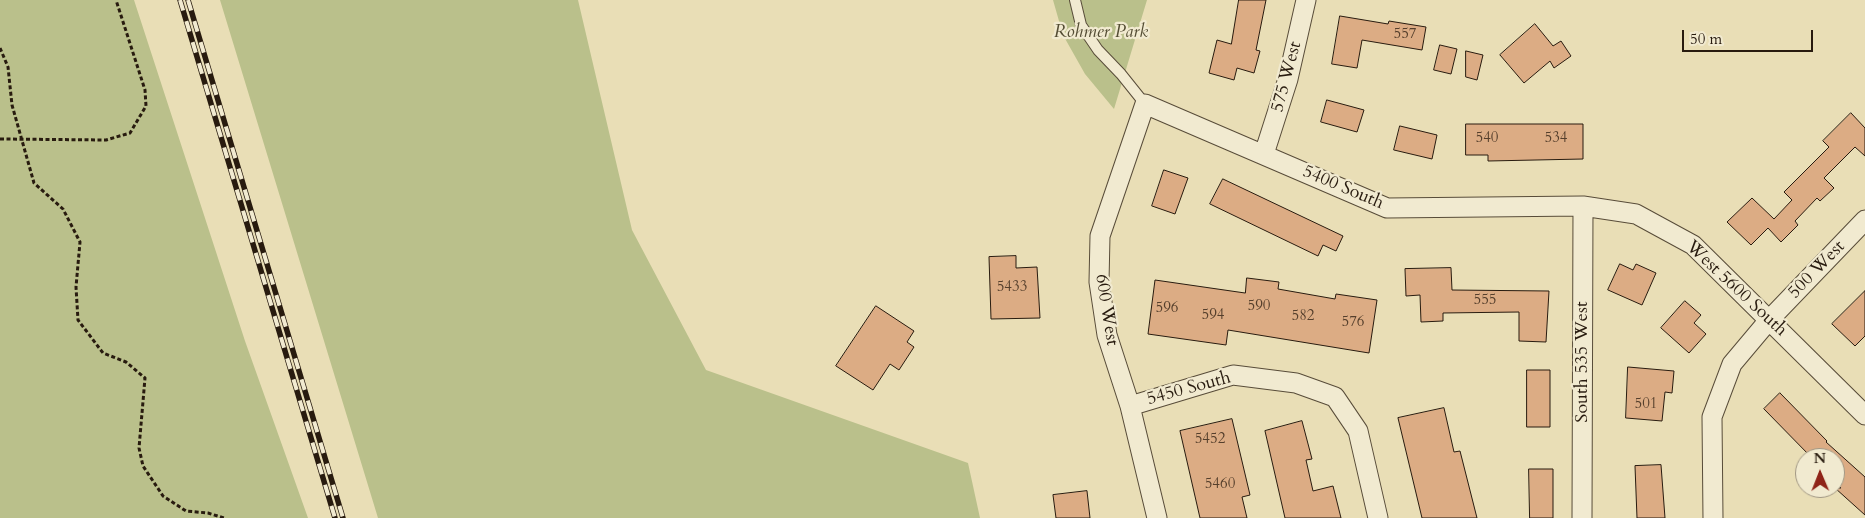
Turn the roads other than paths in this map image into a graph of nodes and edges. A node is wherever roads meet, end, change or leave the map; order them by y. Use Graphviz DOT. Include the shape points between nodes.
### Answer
graph roads {
  1 [pos="1075,0"];
  2 [pos="1306,0"];
  3 [pos="1145,104"];
  4 [pos="1264,154"];
  5 [pos="1583,206"];
  6 [pos="1865,220"];
  7 [pos="1769,320"];
  8 [pos="1130,406"];
  9 [pos="1865,414"];
  10 [pos="1157,518"];
  11 [pos="1378,518"];
  12 [pos="1582,518"];
  13 [pos="1713,518"];
  1 -- 3 [label="lane" via="1081,26"];
  2 -- 4 [label="street, 575 West" via="1288,79"];
  3 -- 4 [label="street, 5400 South"];
  3 -- 8 [label="street, 600 West" via="1100,236 1099,282 1107,335"];
  4 -- 5 [label="street, 5400 South" via="1387,208"];
  5 -- 7 [label="street, West 5600 South" via="1636,214 1693,245"];
  5 -- 12 [label="street, South 535 West"];
  6 -- 7 [label="street, 500 West"];
  7 -- 9 [label="street, West 5600 South"];
  7 -- 13 [label="street, 500 West" via="1732,364 1712,416"];
  8 -- 10 [label="street, 600 West"];
  8 -- 11 [label="street, 5450 South" via="1233,375 1296,383 1335,397 1358,431"];
}
